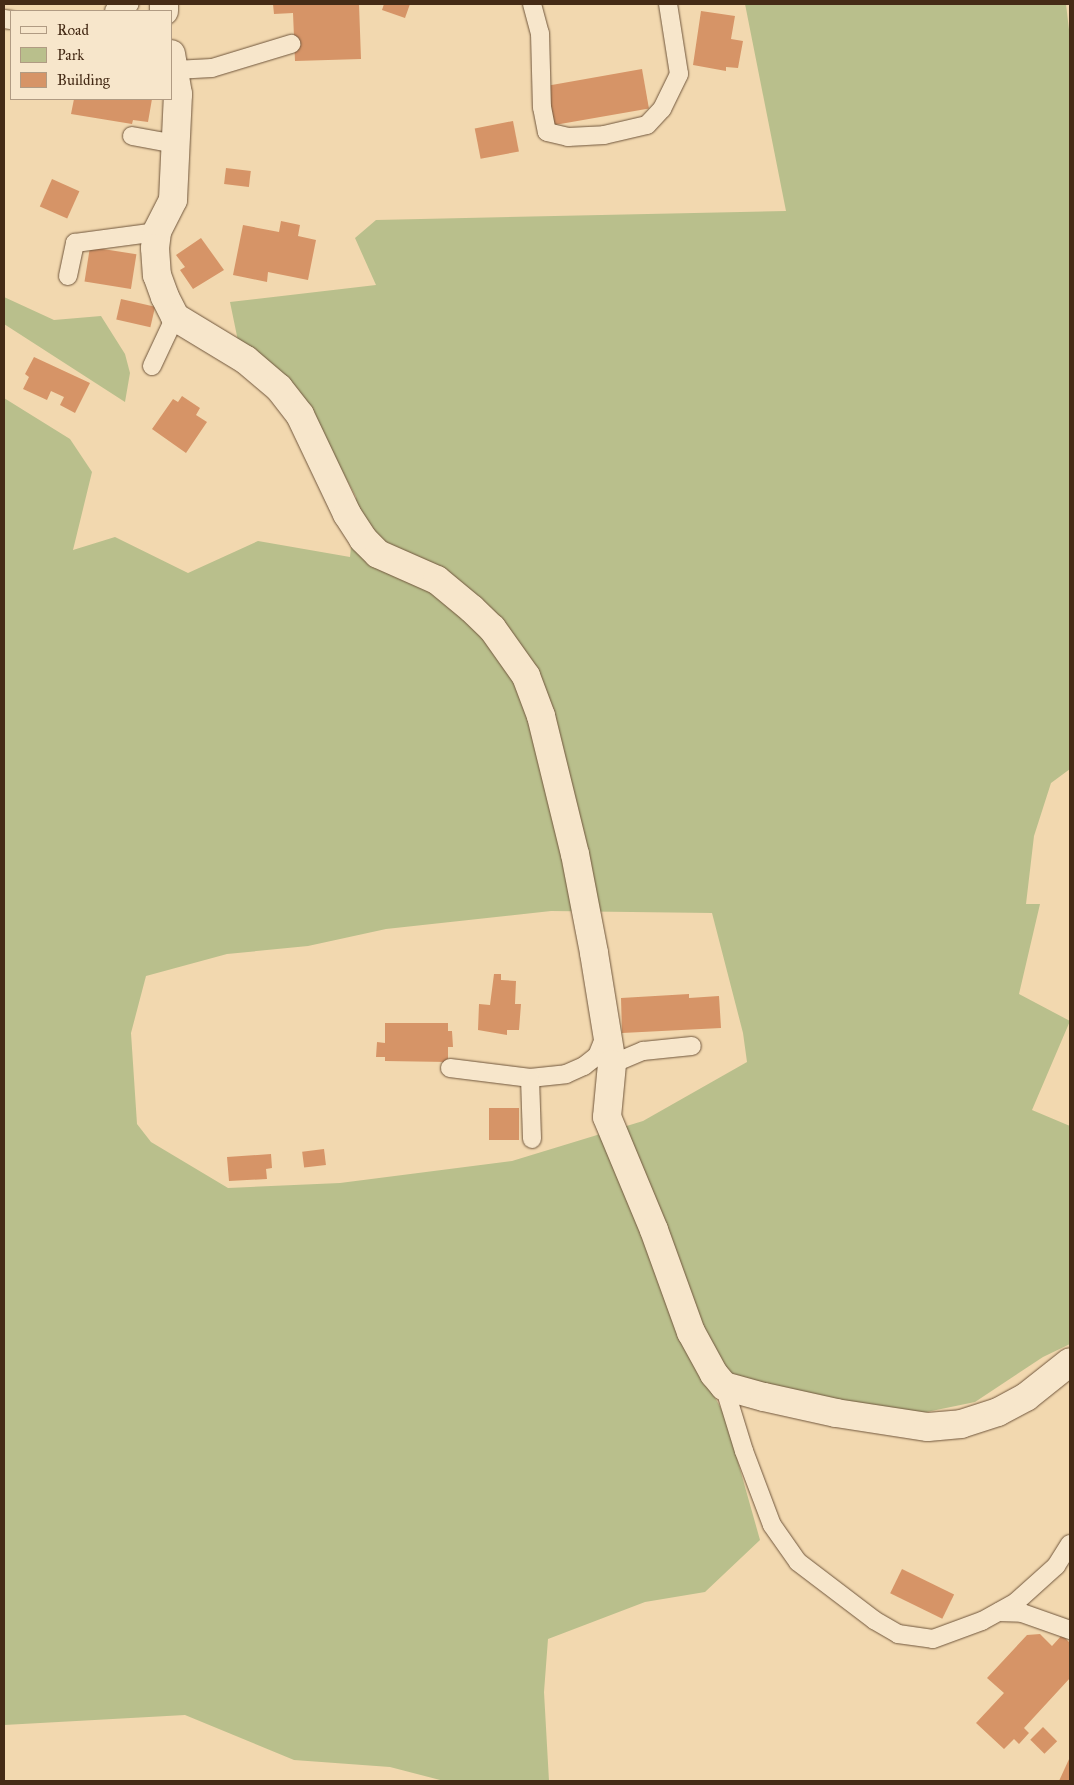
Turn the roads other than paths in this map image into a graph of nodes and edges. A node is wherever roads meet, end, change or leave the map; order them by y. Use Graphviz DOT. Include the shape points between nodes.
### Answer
graph roads {
  1 [pos="130,4"];
  2 [pos="532,4"];
  3 [pos="668,4"];
  4 [pos="116,10"];
  5 [pos="291,44"];
  6 [pos="173,62"];
  7 [pos="132,136"];
  8 [pos="176,144"];
  9 [pos="157,232"];
  10 [pos="68,276"];
  11 [pos="175,317"];
  12 [pos="152,366"];
  13 [pos="607,1031"];
  14 [pos="692,1046"];
  15 [pos="612,1064"];
  16 [pos="450,1068"];
  17 [pos="530,1078"];
  18 [pos="532,1139"];
  19 [pos="1070,1362"];
  20 [pos="724,1386"];
  21 [pos="1067,1555"];
  22 [pos="999,1612"];
  23 [pos="1070,1630"];
  1 -- 4 [label="lane"];
  2 -- 3 [label="lane" via="540,33 542,107 547,132 568,137 604,135 647,125 662,109 679,74"];
  5 -- 6 [label="lane" via="212,68"];
  6 -- 8 [label="street" via="178,94"];
  7 -- 8 [label="lane"];
  8 -- 9 [label="street" via="173,200"];
  9 -- 10 [label="lane" via="75,243"];
  9 -- 11 [label="street" via="157,275"];
  11 -- 12 [label="lane"];
  11 -- 13 [label="street" via="246,360 279,388 300,415 347,514 364,539 378,554 437,580 472,608 492,628 526,676 541,716 575,854"];
  13 -- 15 [label="street"];
  13 -- 17 [label="lane" via="597,1056 584,1066 566,1074"];
  14 -- 15 [label="lane" via="643,1051"];
  15 -- 20 [label="street" via="608,1117 651,1221 690,1332"];
  16 -- 17 [label="lane"];
  17 -- 18 [label="lane"];
  19 -- 20 [label="street" via="1026,1397 998,1412 960,1424 928,1427 836,1413"];
  20 -- 22 [label="lane" via="772,1525 798,1562 874,1620 898,1634 933,1640"];
  21 -- 22 [label="lane" via="1016,1602"];
  22 -- 23 [label="lane" via="1022,1613"];
}
